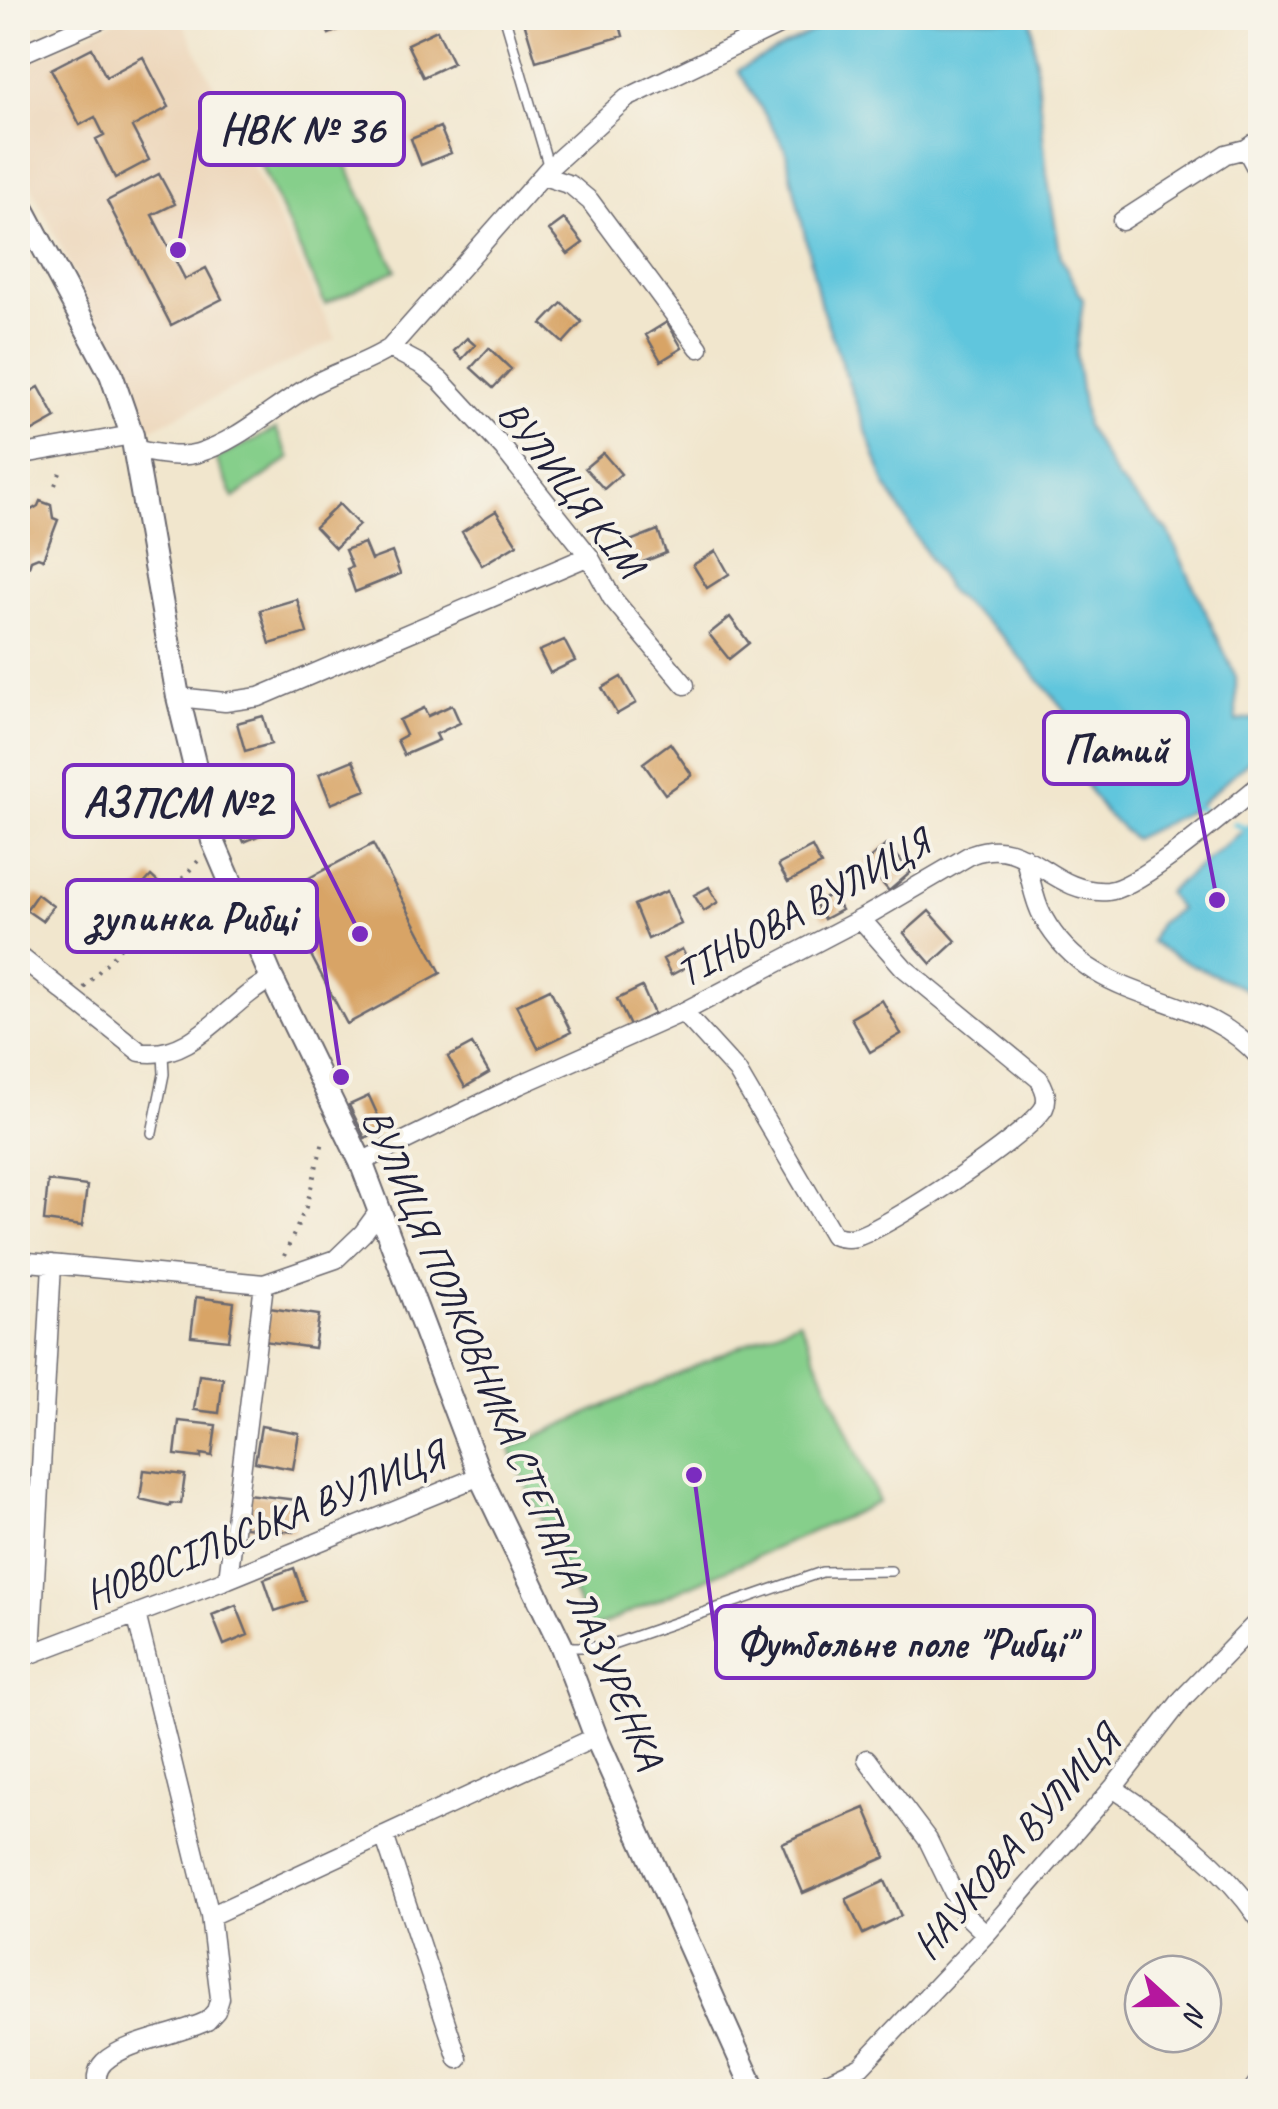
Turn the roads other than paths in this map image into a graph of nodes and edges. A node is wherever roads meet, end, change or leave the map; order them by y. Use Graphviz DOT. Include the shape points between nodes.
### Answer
graph roads {
  1 [pos="103,18"];
  2 [pos="505,18"];
  3 [pos="792,18"];
  4 [pos="18,56"];
  5 [pos="1254,144"];
  6 [pos="546,172"];
  7 [pos="1260,175"];
  8 [pos="18,200"];
  9 [pos="1122,221"];
  10 [pos="390,348"];
  11 [pos="699,348"];
  12 [pos="134,443"];
  13 [pos="18,455"];
  14 [pos="589,556"];
  15 [pos="686,685"];
  16 [pos="178,697"];
  17 [pos="1260,786"];
  18 [pos="1024,858"];
  19 [pos="860,920"];
  20 [pos="18,955"];
  21 [pos="272,980"];
  22 [pos="683,1012"];
  23 [pos="163,1054"];
  24 [pos="1260,1058"];
  25 [pos="152,1133"];
  26 [pos="361,1162"];
  27 [pos="379,1211"];
  28 [pos="18,1261"];
  29 [pos="52,1264"];
  30 [pos="264,1284"];
  31 [pos="480,1476"];
  32 [pos="891,1572"];
  33 [pos="228,1579"];
  34 [pos="136,1614"];
  35 [pos="1260,1619"];
  36 [pos="562,1647"];
  37 [pos="24,1656"];
  38 [pos="596,1737"];
  39 [pos="868,1759"];
  40 [pos="1114,1788"];
  41 [pos="384,1836"];
  42 [pos="210,1916"];
  43 [pos="1260,1920"];
  44 [pos="986,1934"];
  45 [pos="458,2059"];
  46 [pos="1260,2080"];
  47 [pos="99,2092"];
  48 [pos="755,2092"];
  49 [pos="807,2092"];
  50 [pos="1251,2092"];
  1 -- 4 [label="street"];
  2 -- 6 [label="lane"];
  3 -- 6 [label="street" via="627,98"];
  5 -- 7 [label="street"];
  5 -- 9 [label="street" via="1226,154"];
  6 -- 10 [label="street"];
  6 -- 11 [label="street" via="590,201"];
  8 -- 12 [label="street, ВУЛИЦЯ ПОЛКОВНИКА СТЕПАНА ЛАЗУРЕНКА" via="112,374"];
  10 -- 12 [label="street" via="198,453 167,455"];
  10 -- 14 [label="street, ВУЛИЦЯ КІМ" via="453,394"];
  12 -- 13 [label="street"];
  12 -- 16 [label="street, ВУЛИЦЯ ПОЛКОВНИКА СТЕПАНА ЛАЗУРЕНКА"];
  14 -- 15 [label="street, ВУЛИЦЯ КІМ" via="612,598"];
  14 -- 16 [label="street" via="259,697"];
  16 -- 21 [label="street, ВУЛИЦЯ ПОЛКОВНИКА СТЕПАНА ЛАЗУРЕНКА" via="212,841"];
  17 -- 18 [label="street, ТІНЬОВА ВУЛИЦЯ" via="1112,891 1080,889"];
  18 -- 19 [label="street, ТІНЬОВА ВУЛИЦЯ" via="990,847"];
  18 -- 24 [label="street" via="1040,914 1086,968 1207,1016"];
  19 -- 22 [label="street, ТІНЬОВА ВУЛИЦЯ"];
  19 -- 22 [label="street" via="904,968 1039,1078 1046,1096 1017,1135 870,1230 854,1238 833,1235 737,1072"];
  20 -- 23 [label="street" via="140,1052"];
  21 -- 23 [label="street"];
  21 -- 26 [label="street, ВУЛИЦЯ ПОЛКОВНИКА СТЕПАНА ЛАЗУРЕНКА"];
  22 -- 26 [label="street, ТІНЬОВА ВУЛИЦЯ"];
  23 -- 25 [label="lane"];
  26 -- 27 [label="street, ВУЛИЦЯ ПОЛКОВНИКА СТЕПАНА ЛАЗУРЕНКА"];
  27 -- 30 [label="street" via="336,1259"];
  27 -- 31 [label="street, ВУЛИЦЯ ПОЛКОВНИКА СТЕПАНА ЛАЗУРЕНКА"];
  28 -- 29 [label="street"];
  29 -- 30 [label="street"];
  29 -- 37 [label="street"];
  30 -- 33 [label="street"];
  31 -- 33 [label="street, НОВОСІЛЬСЬКА ВУЛИЦЯ"];
  31 -- 36 [label="street, ВУЛИЦЯ ПОЛКОВНИКА СТЕПАНА ЛАЗУРЕНКА"];
  32 -- 36 [label="lane" via="822,1572 604,1647"];
  33 -- 34 [label="street, НОВОСІЛЬСЬКА ВУЛИЦЯ"];
  34 -- 37 [label="street, НОВОСІЛЬСЬКА ВУЛИЦЯ"];
  34 -- 42 [label="street"];
  35 -- 40 [label="street, НАУКОВА ВУЛИЦЯ" via="1183,1698"];
  36 -- 38 [label="street, ВУЛИЦЯ ПОЛКОВНИКА СТЕПАНА ЛАЗУРЕНКА"];
  38 -- 41 [label="street"];
  38 -- 48 [label="street, ВУЛИЦЯ ПОЛКОВНИКА СТЕПАНА ЛАЗУРЕНКА"];
  39 -- 44 [label="street" via="928,1840 962,1912"];
  40 -- 43 [label="street" via="1198,1848"];
  40 -- 44 [label="street, НАУКОВА ВУЛИЦЯ"];
  41 -- 42 [label="street"];
  41 -- 45 [label="street"];
  42 -- 47 [label="street" via="220,1991 216,2011 201,2024 103,2063"];
  44 -- 49 [label="street, НАУКОВА ВУЛИЦЯ" via="861,2066"];
  46 -- 50 [label="street"];
}
